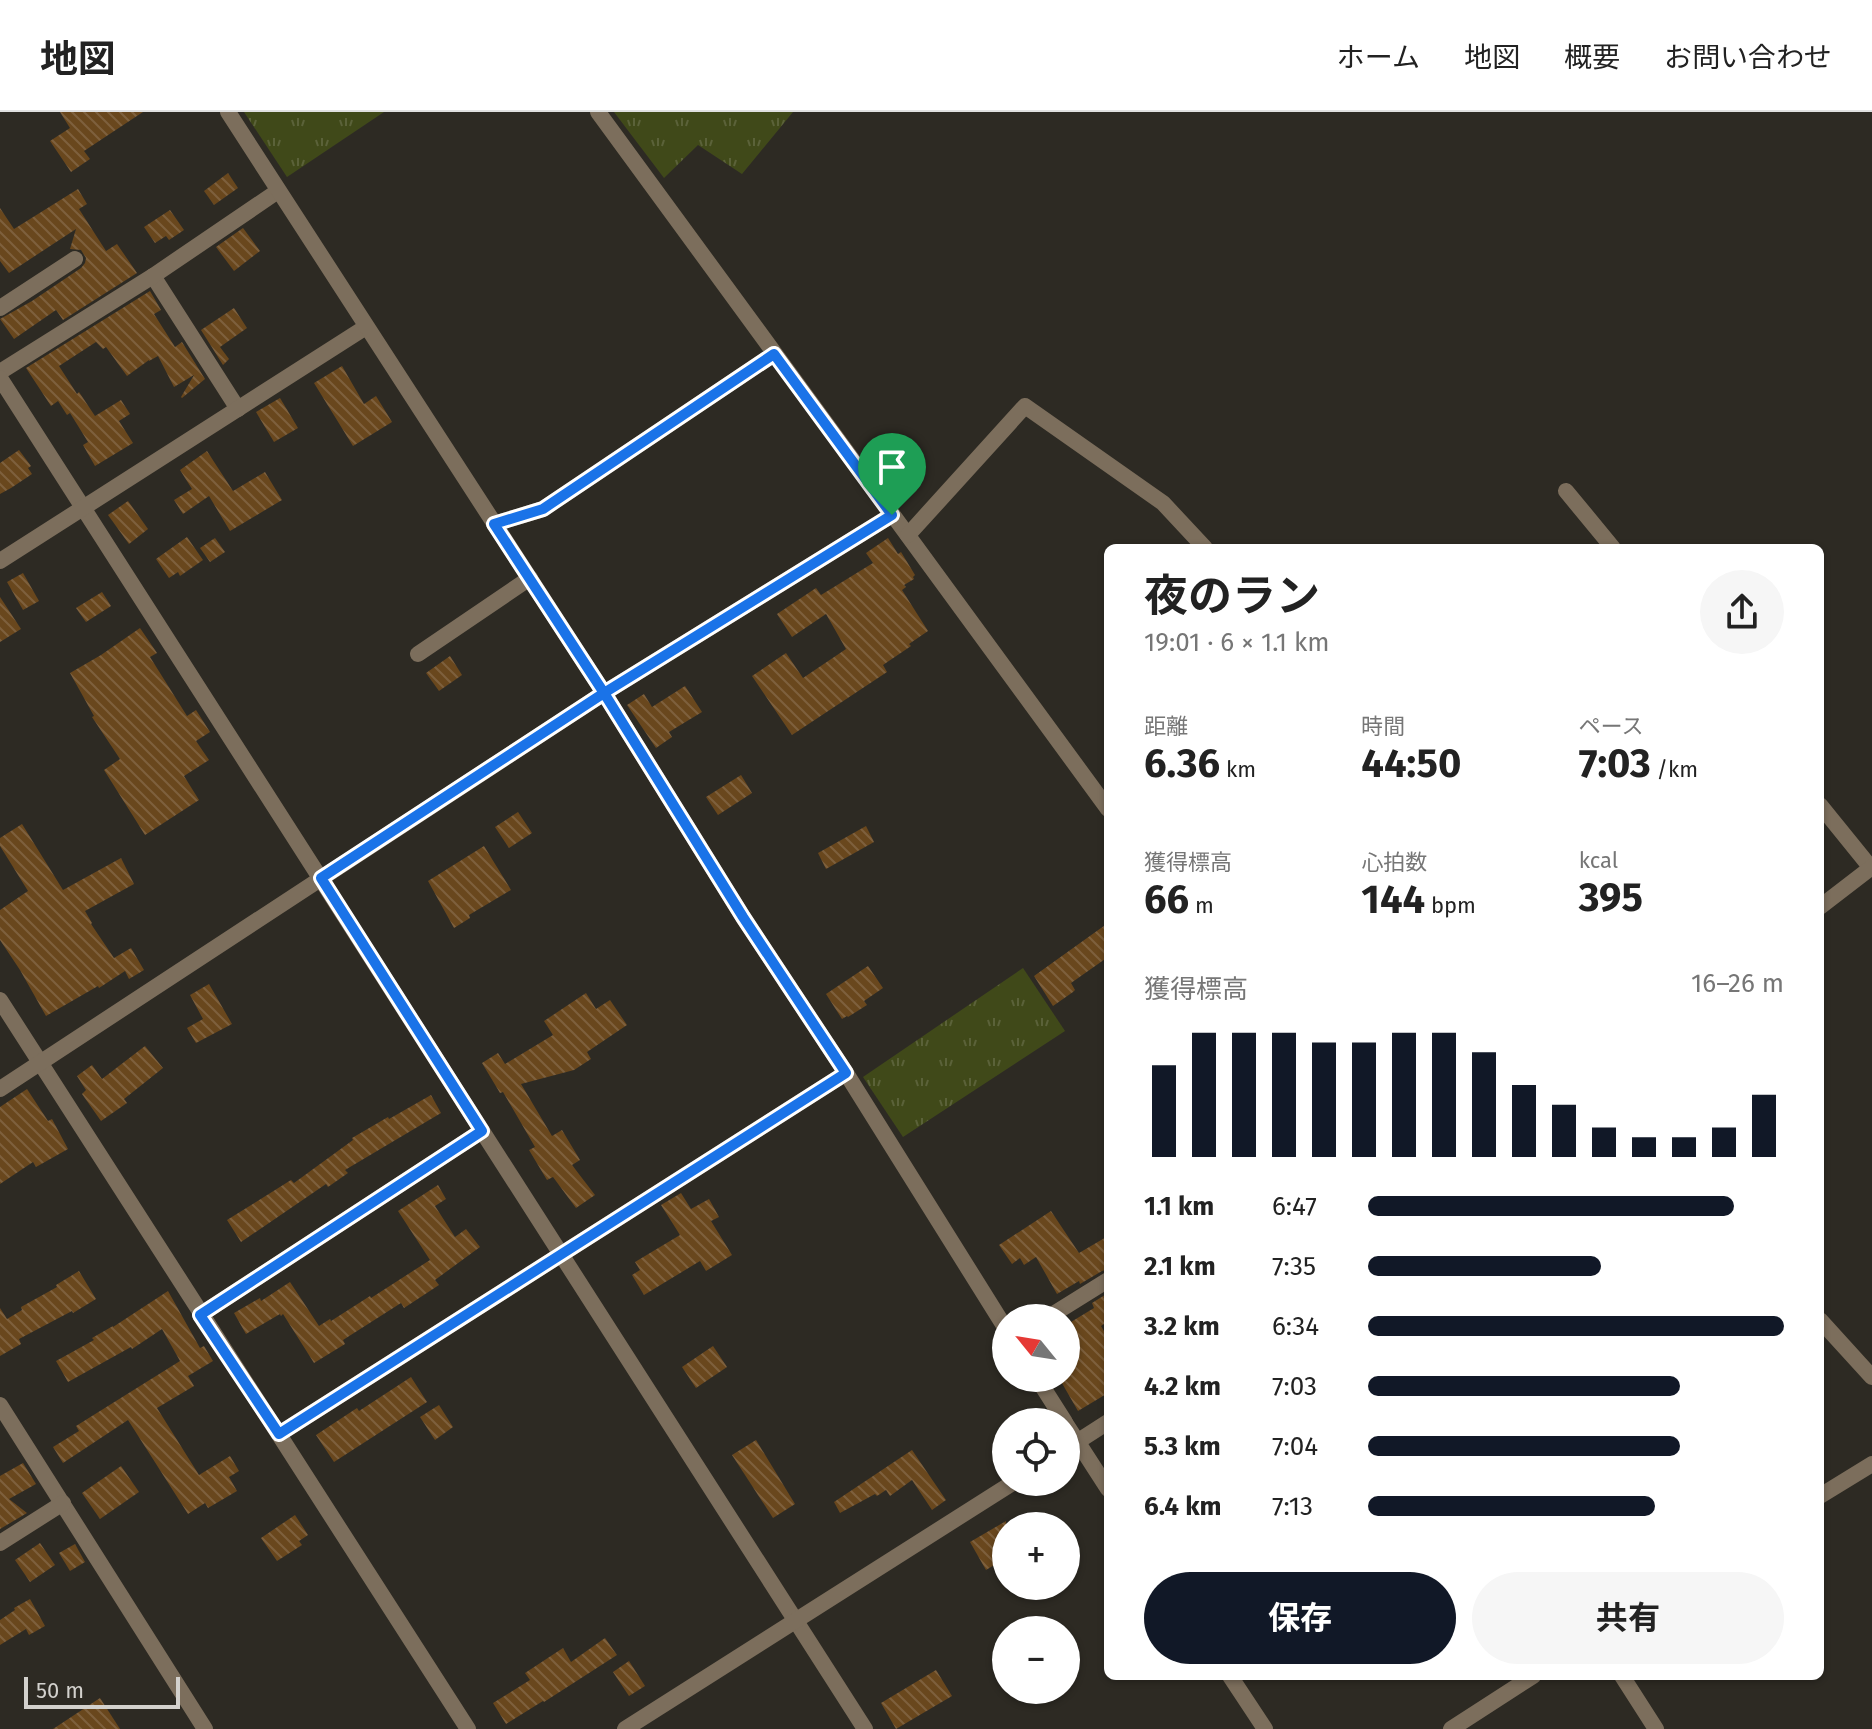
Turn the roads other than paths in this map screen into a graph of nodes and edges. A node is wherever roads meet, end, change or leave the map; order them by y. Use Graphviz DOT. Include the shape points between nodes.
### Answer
graph roads {
  1 [pos="228,112"];
  2 [pos="598,112"];
  3 [pos="278,191"];
  4 [pos="75,259"];
  5 [pos="153,276"];
  6 [pos="0,308"];
  7 [pos="366,327"];
  8 [pos="774,354"];
  9 [pos="1,382"];
  10 [pos="238,409"];
  11 [pos="1566,491"];
  12 [pos="84,508"];
  13 [pos="892,515"];
  14 [pos="494,524"];
  15 [pos="908,535"];
  16 [pos="1201,544"];
  17 [pos="1610,544"];
  18 [pos="0,561"];
  19 [pos="530,578"];
  20 [pos="418,654"];
  21 [pos="604,693"];
  22 [pos="1104,804"];
  23 [pos="1824,810"];
  24 [pos="1871,867"];
  25 [pos="321,878"];
  26 [pos="1824,904"];
  27 [pos="0,1000"];
  28 [pos="41,1063"];
  29 [pos="846,1073"];
  30 [pos="0,1089"];
  31 [pos="482,1131"];
  32 [pos="560,1254"];
  33 [pos="1104,1282"];
  34 [pos="1069,1304"];
  35 [pos="992,1307"];
  36 [pos="200,1315"];
  37 [pos="1824,1324"];
  38 [pos="1872,1377"];
  39 [pos="0,1405"];
  40 [pos="1104,1425"];
  41 [pos="279,1434"];
  42 [pos="1080,1440"];
  43 [pos="1080,1455"];
  44 [pos="1872,1464"];
  45 [pos="1104,1484"];
  46 [pos="1824,1494"];
  47 [pos="992,1496"];
  48 [pos="63,1503"];
  49 [pos="0,1543"];
  50 [pos="795,1621"];
  51 [pos="1233,1680"];
  52 [pos="1527,1680"];
  53 [pos="1625,1680"];
  54 [pos="205,1729"];
  55 [pos="468,1729"];
  56 [pos="625,1729"];
  57 [pos="865,1729"];
  58 [pos="1265,1729"];
  59 [pos="1451,1729"];
  60 [pos="1656,1729"];
  1 -- 3 [label="street"];
  2 -- 8 [label="street"];
  3 -- 5 [label="street"];
  3 -- 7 [label="street"];
  4 -- 6 [label="street"];
  5 -- 9 [label="street"];
  5 -- 10 [label="street"];
  7 -- 10 [label="street"];
  7 -- 14 [label="street"];
  8 -- 13 [label="street"];
  8 -- 14 [label="street" via="543,509"];
  9 -- 12 [label="street"];
  10 -- 12 [label="street"];
  11 -- 17 [label="street"];
  12 -- 18 [label="street"];
  12 -- 25 [label="street"];
  13 -- 15 [label="street"];
  13 -- 21 [label="street"];
  14 -- 19 [label="street"];
  15 -- 16 [label="street" via="1025,406 1163,503"];
  15 -- 22 [label="street"];
  19 -- 20 [label="street"];
  19 -- 21 [label="street"];
  21 -- 25 [label="street"];
  21 -- 29 [label="street"];
  23 -- 24 [label="street"];
  24 -- 26 [label="street"];
  25 -- 28 [label="street"];
  25 -- 31 [label="street"];
  27 -- 28 [label="street"];
  28 -- 30 [label="street"];
  28 -- 36 [label="street"];
  29 -- 32 [label="street"];
  29 -- 35 [label="street"];
  31 -- 32 [label="street"];
  31 -- 36 [label="street"];
  32 -- 41 [label="street"];
  32 -- 50 [label="street"];
  33 -- 34 [label="street"];
  36 -- 41 [label="street"];
  37 -- 38 [label="street"];
  39 -- 48 [label="street"];
  40 -- 42 [label="street"];
  41 -- 55 [label="street"];
  43 -- 45 [label="street"];
  44 -- 46 [label="street"];
  47 -- 50 [label="street"];
  48 -- 49 [label="street"];
  48 -- 54 [label="street"];
  50 -- 56 [label="street"];
  50 -- 57 [label="street"];
  51 -- 58 [label="street"];
  52 -- 59 [label="street"];
  53 -- 60 [label="street"];
}
